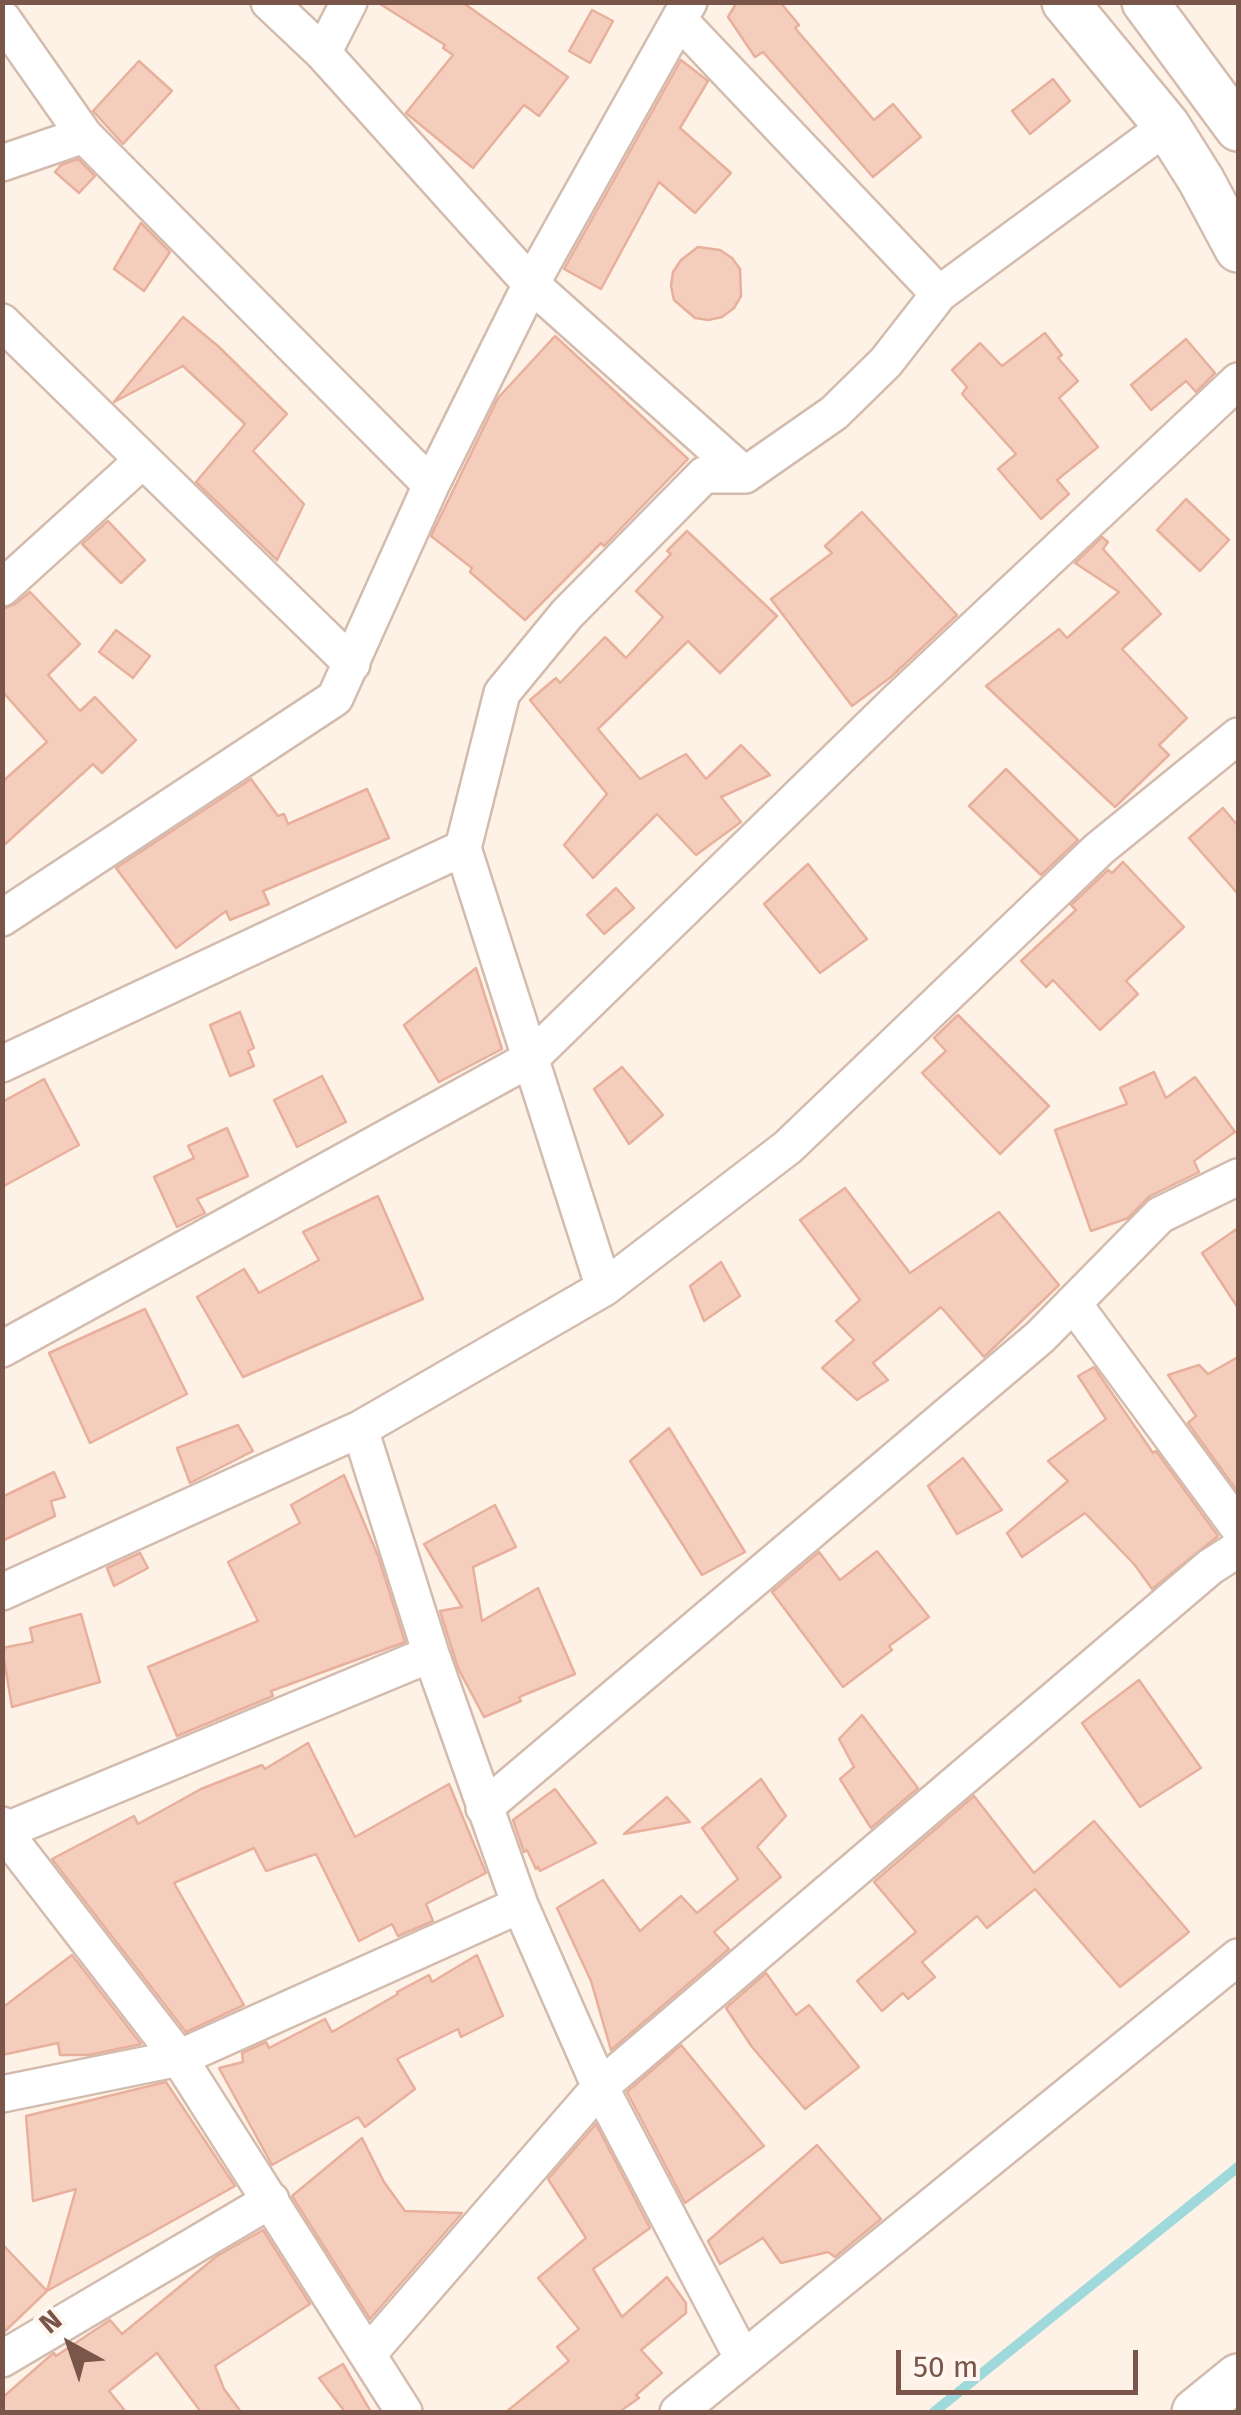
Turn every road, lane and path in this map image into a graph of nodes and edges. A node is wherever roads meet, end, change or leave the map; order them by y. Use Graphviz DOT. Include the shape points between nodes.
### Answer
graph roads {
  1 [pos="269,2"];
  2 [pos="349,2"];
  3 [pos="1065,2"];
  4 [pos="1145,2"];
  5 [pos="684,12"];
  6 [pos="2,18"];
  7 [pos="323,52"];
  8 [pos="1167,126"];
  9 [pos="1238,127"];
  10 [pos="84,135"];
  11 [pos="2,163"];
  12 [pos="1238,249"];
  13 [pos="531,284"];
  14 [pos="939,294"];
  15 [pos="2,322"];
  16 [pos="1238,381"];
  17 [pos="143,460"];
  18 [pos="745,474"];
  19 [pos="431,485"];
  20 [pos="2,588"];
  21 [pos="352,664"];
  22 [pos="1238,736"];
  23 [pos="463,848"];
  24 [pos="2,918"];
  25 [pos="530,1058"];
  26 [pos="2,1064"];
  27 [pos="1238,1177"];
  28 [pos="604,1288"];
  29 [pos="1074,1303"];
  30 [pos="2,1349"];
  31 [pos="360,1429"];
  32 [pos="1238,1527"];
  33 [pos="1238,1548"];
  34 [pos="2,1592"];
  35 [pos="432,1654"];
  36 [pos="484,1808"];
  37 [pos="3,1830"];
  38 [pos="520,1905"];
  39 [pos="1238,1957"];
  40 [pos="179,2058"];
  41 [pos="600,2088"];
  42 [pos="2,2094"];
  43 [pos="270,2200"];
  44 [pos="369,2353"];
  45 [pos="2,2359"];
  46 [pos="743,2359"];
  47 [pos="1238,2377"];
  48 [pos="404,2412"];
  49 [pos="678,2412"];
  50 [pos="1194,2412"];
  1 -- 7 [label="street"];
  2 -- 7 [label="street"];
  3 -- 8 [label="street"];
  4 -- 9 [label="street"];
  5 -- 13 [label="street"];
  5 -- 14 [label="street"];
  6 -- 10 [label="street"];
  7 -- 13 [label="street"];
  8 -- 12 [label="street"];
  8 -- 14 [label="street"];
  10 -- 11 [label="street"];
  10 -- 19 [label="street"];
  13 -- 18 [label="street"];
  13 -- 19 [label="street"];
  14 -- 18 [label="street" via="886,362 834,413"];
  15 -- 17 [label="street"];
  16 -- 25 [label="street"];
  17 -- 20 [label="street"];
  17 -- 21 [label="street"];
  18 -- 23 [label="street" via="704,475 567,614 502,694"];
  19 -- 21 [label="street"];
  21 -- 24 [label="street" via="335,698"];
  22 -- 28 [label="street" via="1099,849 788,1148"];
  23 -- 25 [label="street"];
  23 -- 26 [label="street"];
  25 -- 28 [label="street"];
  25 -- 30 [label="street"];
  27 -- 29 [label="street" via="1160,1215"];
  28 -- 31 [label="street"];
  29 -- 32 [label="street"];
  29 -- 36 [label="street"];
  31 -- 34 [label="street"];
  31 -- 35 [label="street"];
  33 -- 41 [label="street"];
  35 -- 36 [label="street"];
  35 -- 37 [label="street"];
  36 -- 38 [label="street"];
  37 -- 40 [label="street"];
  38 -- 40 [label="street"];
  38 -- 41 [label="street"];
  39 -- 46 [label="street"];
  40 -- 42 [label="street"];
  40 -- 43 [label="street"];
  41 -- 44 [label="street"];
  41 -- 46 [label="street"];
  43 -- 44 [label="street"];
  43 -- 45 [label="street"];
  44 -- 48 [label="street"];
  46 -- 49 [label="street"];
  47 -- 50 [label="street"];
}
